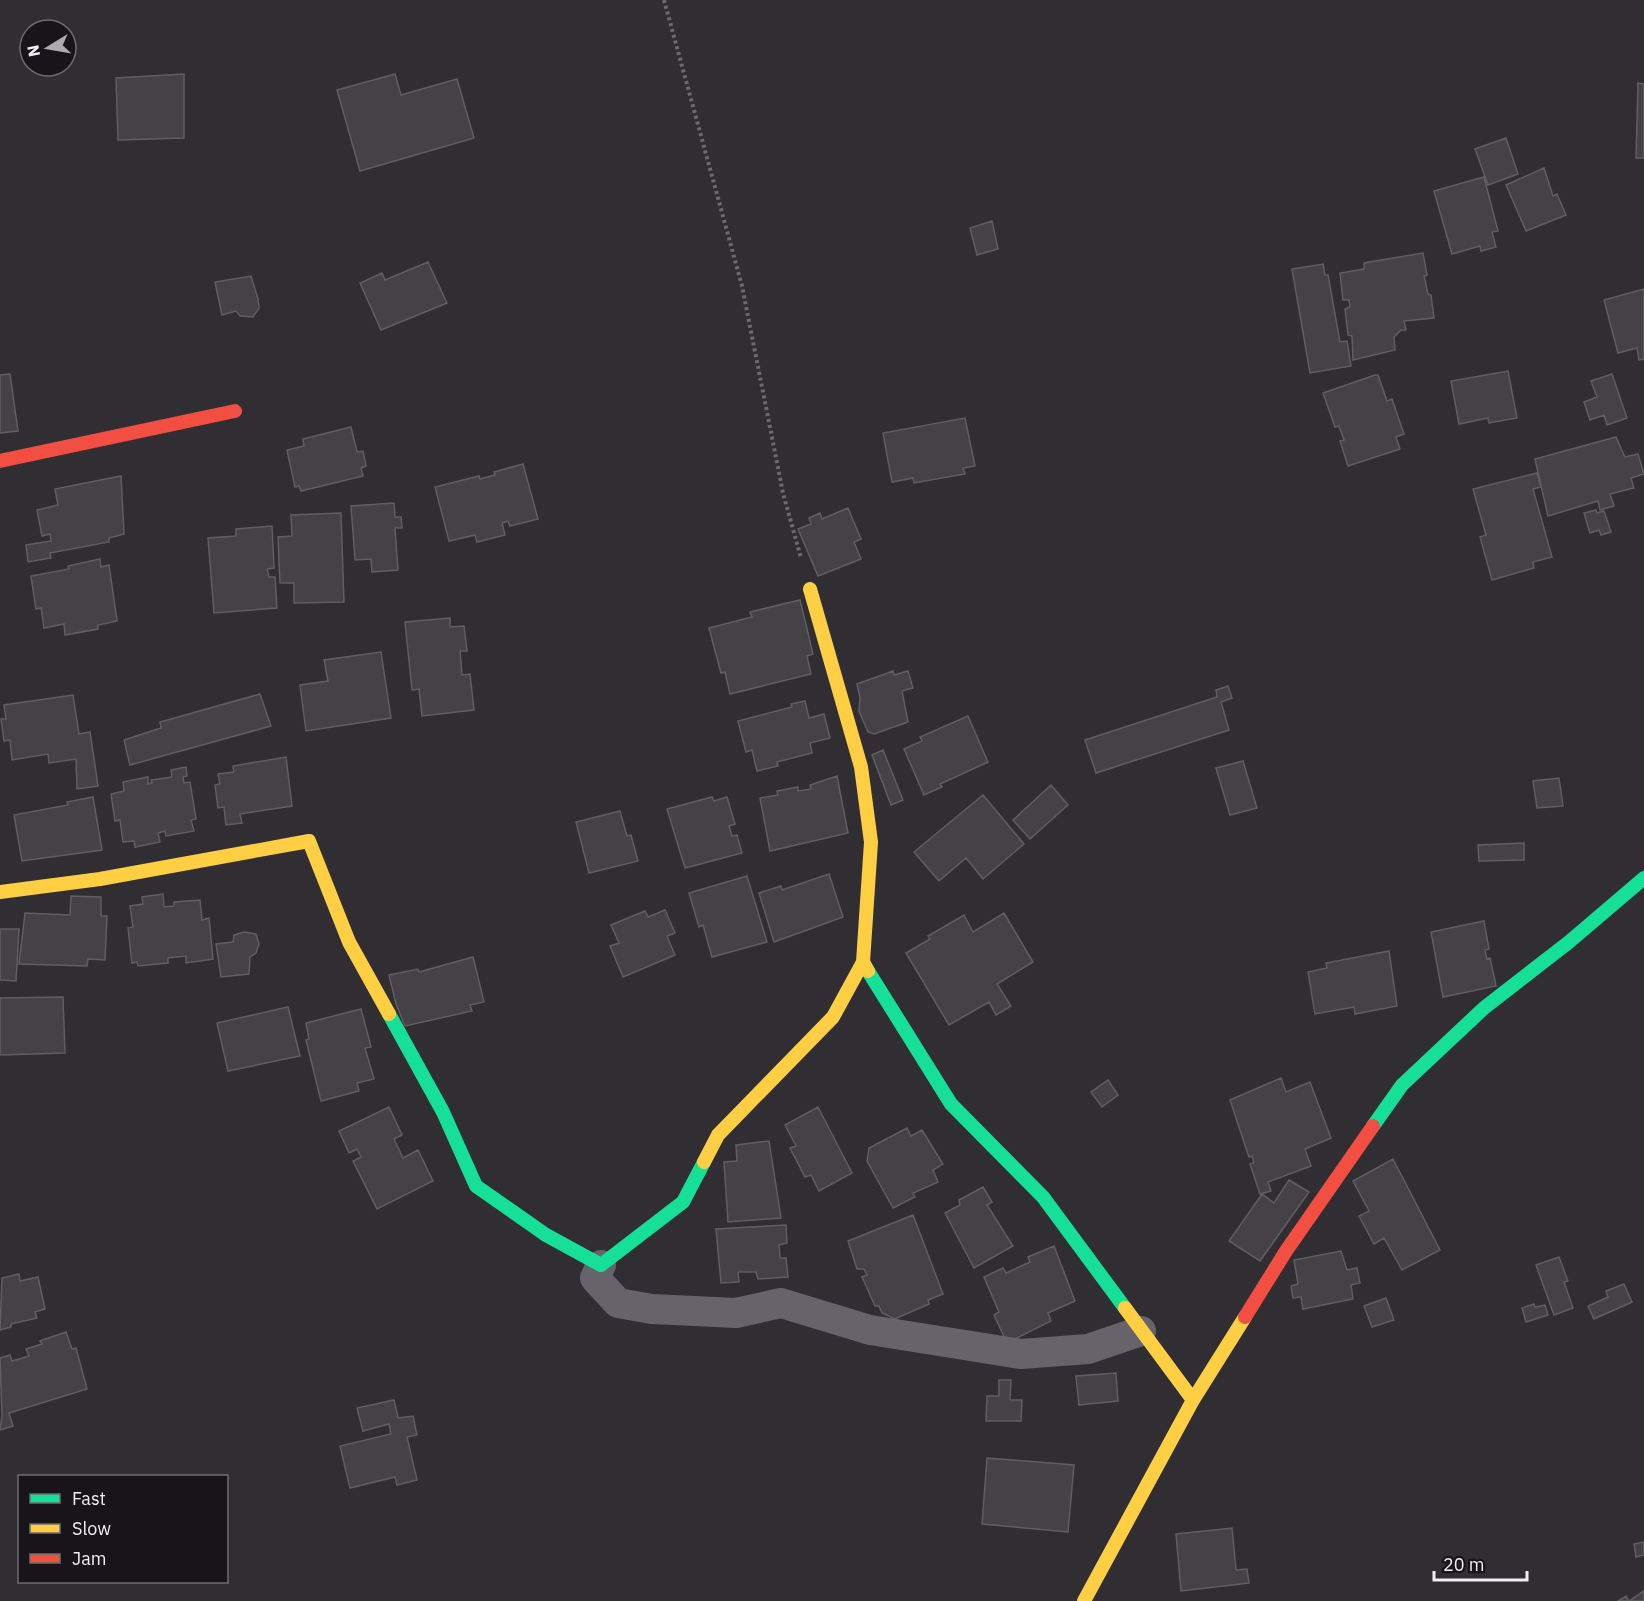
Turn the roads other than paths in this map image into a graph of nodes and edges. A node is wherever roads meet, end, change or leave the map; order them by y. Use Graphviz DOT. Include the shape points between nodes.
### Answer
graph roads {
  1 [pos="235,411"];
  2 [pos="0,461"];
  3 [pos="810,589"];
  4 [pos="1644,878"];
  5 [pos="0,892"];
  6 [pos="863,962"];
  7 [pos="601,1265"];
  8 [pos="1141,1331"];
  9 [pos="1192,1400"];
  10 [pos="1084,1601"];
  1 -- 2 [label="street"];
  3 -- 6 [label="street" via="861,767 872,842"];
  4 -- 9 [label="street" via="1484,1008 1401,1085 1286,1251"];
  5 -- 7 [label="street" via="100,879 309,841 349,942 443,1112 476,1186 546,1235"];
  6 -- 7 [label="street" via="833,1017 718,1135 683,1202"];
  6 -- 8 [label="street" via="951,1104 1044,1197"];
  7 -- 8 [label="street" via="595,1278 618,1303 652,1309 736,1313 781,1303 870,1330 1021,1354 1088,1349"];
  8 -- 9 [label="street"];
  9 -- 10 [label="street"];
}
